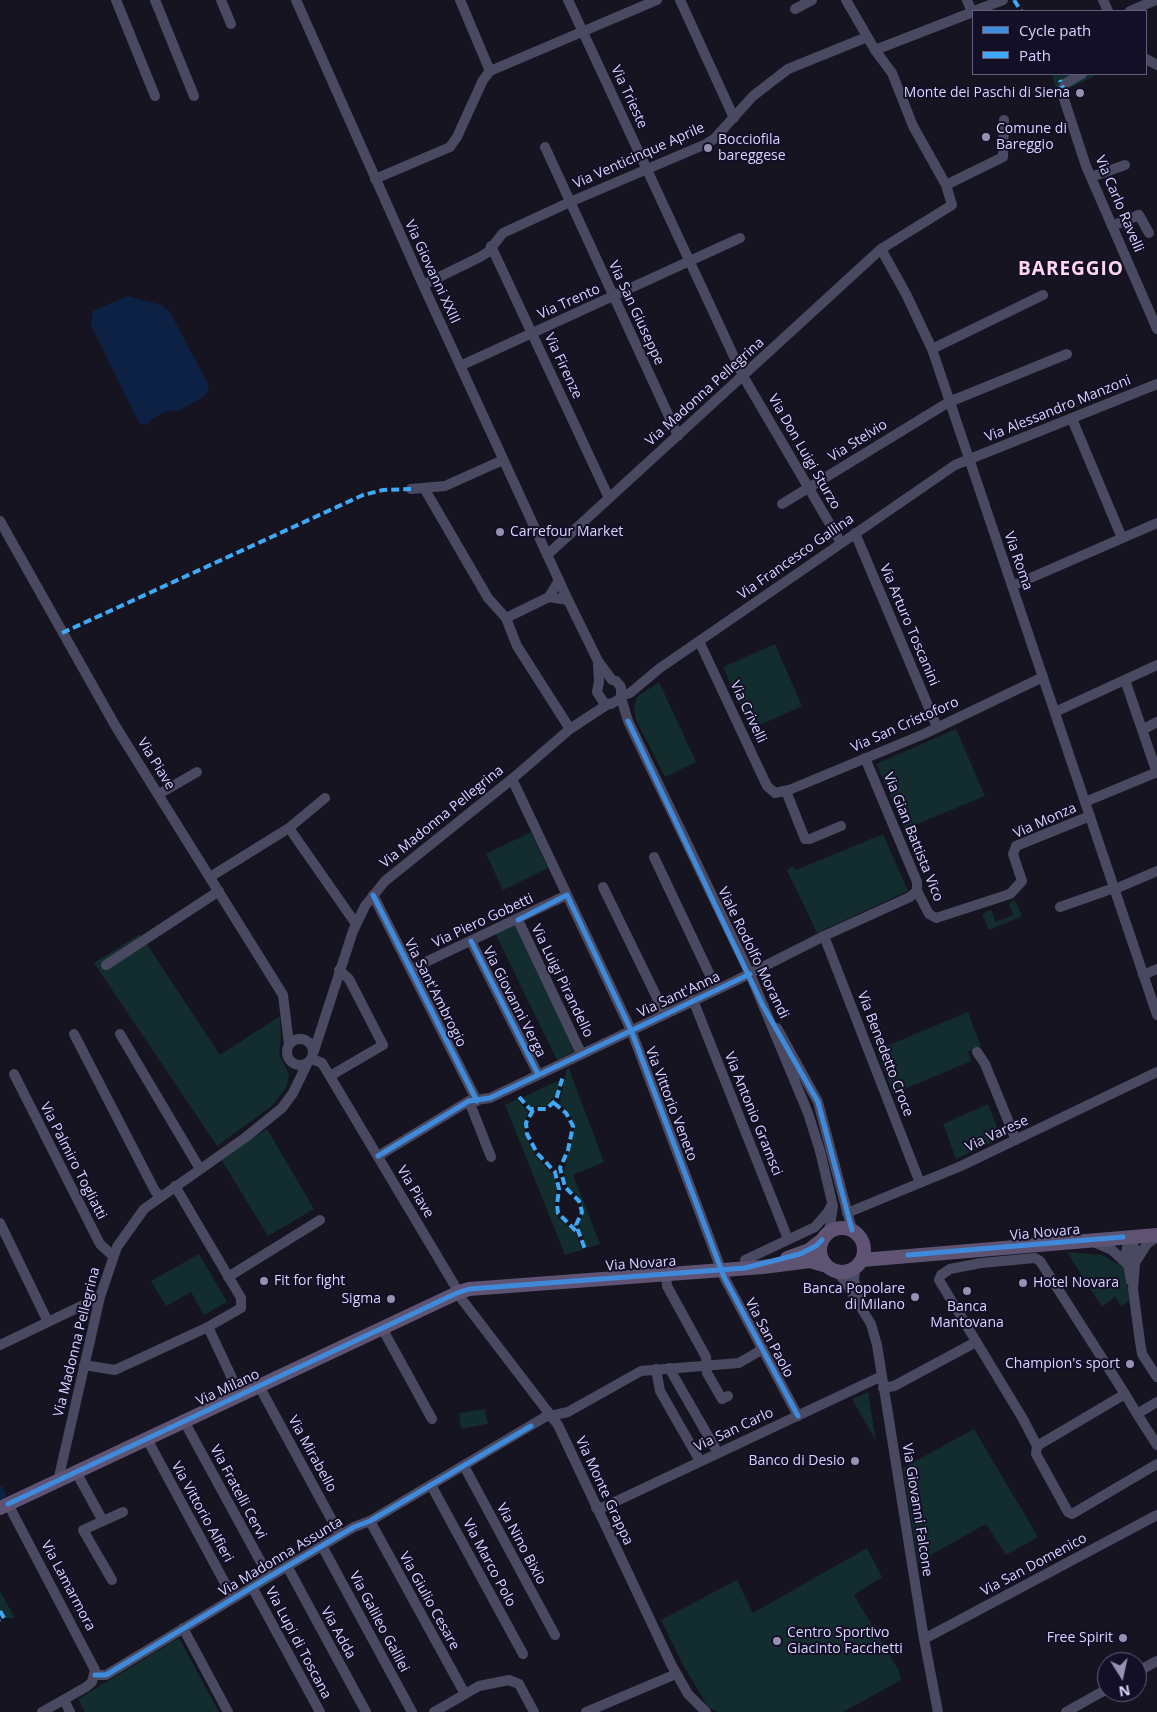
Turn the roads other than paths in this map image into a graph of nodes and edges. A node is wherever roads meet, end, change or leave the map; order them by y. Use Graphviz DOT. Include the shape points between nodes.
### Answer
graph roads {
  1 [pos="116,0"];
  2 [pos="156,0"];
  3 [pos="221,0"];
  4 [pos="296,0"];
  5 [pos="460,0"];
  6 [pos="568,0"];
  7 [pos="657,0"];
  8 [pos="680,0"];
  9 [pos="812,0"];
  10 [pos="846,0"];
  11 [pos="1003,0"];
  12 [pos="1156,0"];
  13 [pos="795,10"];
  14 [pos="978,10"];
  15 [pos="1132,10"];
  16 [pos="972,12"];
  17 [pos="230,24"];
  18 [pos="583,31"];
  19 [pos="867,37"];
  20 [pos="875,50"];
  21 [pos="490,71"];
  22 [pos="1080,75"];
  23 [pos="155,96"];
  24 [pos="194,96"];
  25 [pos="734,118"];
  26 [pos="1004,120"];
  27 [pos="545,147"];
  28 [pos="1124,165"];
  29 [pos="647,169"];
  30 [pos="1092,177"];
  31 [pos="374,179"];
  32 [pos="946,185"];
  33 [pos="570,202"];
  34 [pos="1112,226"];
  35 [pos="1149,233"];
  36 [pos="740,238"];
  37 [pos="491,246"];
  38 [pos="881,249"];
  39 [pos="689,262"];
  40 [pos="423,286"];
  41 [pos="1043,295"];
  42 [pos="613,297"];
  43 [pos="1157,329"];
  44 [pos="532,334"];
  45 [pos="932,349"];
  46 [pos="1067,354"];
  47 [pos="460,366"];
  48 [pos="743,376"];
  49 [pos="1157,384"];
  50 [pos="949,402"];
  51 [pos="1072,419"];
  52 [pos="678,436"];
  53 [pos="503,460"];
  54 [pos="969,460"];
  55 [pos="424,488"];
  56 [pos="808,488"];
  57 [pos="411,489"];
  58 [pos="609,498"];
  59 [pos="782,504"];
  60 [pos="0,521"];
  61 [pos="1156,526"];
  62 [pos="855,533"];
  63 [pos="1122,538"];
  64 [pos="841,542"];
  65 [pos="547,555"];
  66 [pos="559,580"];
  67 [pos="1012,586"];
  68 [pos="549,597"];
  69 [pos="568,600"];
  70 [pos="506,618"];
  71 [pos="699,641"];
  72 [pos="598,661"];
  73 [pos="1157,665"];
  74 [pos="1043,677"];
  75 [pos="1125,680"];
  76 [pos="614,681"];
  77 [pos="642,682"];
  78 [pos="598,690"];
  79 [pos="621,697"];
  80 [pos="610,704"];
  81 [pos="1055,712"];
  82 [pos="589,715"];
  83 [pos="628,721"];
  84 [pos="1157,722"];
  85 [pos="937,727"];
  86 [pos="570,729"];
  87 [pos="1142,730"];
  88 [pos="1152,744"];
  89 [pos="865,758"];
  90 [pos="197,772"];
  91 [pos="1157,773"];
  92 [pos="512,779"];
  93 [pos="781,792"];
  94 [pos="159,794"];
  95 [pos="326,798"];
  96 [pos="1085,802"];
  97 [pos="1090,816"];
  98 [pos="841,826"];
  99 [pos="289,828"];
  100 [pos="654,858"];
  101 [pos="1157,871"];
  102 [pos="210,877"];
  103 [pos="603,887"];
  104 [pos="1114,888"];
  105 [pos="219,891"];
  106 [pos="917,891"];
  107 [pos="373,895"];
  108 [pos="567,896"];
  109 [pos="1060,907"];
  110 [pos="942,918"];
  111 [pos="518,920"];
  112 [pos="356,924"];
  113 [pos="824,936"];
  114 [pos="471,941"];
  115 [pos="106,965"];
  116 [pos="411,969"];
  117 [pos="1157,969"];
  118 [pos="339,970"];
  119 [pos="750,974"];
  120 [pos="1144,975"];
  121 [pos="716,988"];
  122 [pos="693,1000"];
  123 [pos="763,1006"];
  124 [pos="664,1014"];
  125 [pos="1157,1015"];
  126 [pos="286,1020"];
  127 [pos="321,1026"];
  128 [pos="631,1030"];
  129 [pos="74,1034"];
  130 [pos="120,1034"];
  131 [pos="302,1039"];
  132 [pos="290,1044"];
  133 [pos="977,1052"];
  134 [pos="582,1053"];
  135 [pos="311,1058"];
  136 [pos="294,1064"];
  137 [pos="1157,1072"];
  138 [pos="14,1074"];
  139 [pos="538,1074"];
  140 [pos="330,1076"];
  141 [pos="298,1083"];
  142 [pos="473,1101"];
  143 [pos="1016,1140"];
  144 [pos="378,1156"];
  145 [pos="491,1157"];
  146 [pos="200,1169"];
  147 [pos="920,1183"];
  148 [pos="175,1186"];
  149 [pos="160,1196"];
  150 [pos="831,1199"];
  151 [pos="847,1214"];
  152 [pos="320,1220"];
  153 [pos="0,1223"];
  154 [pos="852,1230"];
  155 [pos="823,1233"];
  156 [pos="1157,1236"];
  157 [pos="1131,1238"];
  158 [pos="788,1239"];
  159 [pos="1087,1240"];
  160 [pos="863,1242"];
  161 [pos="758,1252"];
  162 [pos="908,1255"];
  163 [pos="113,1256"];
  164 [pos="983,1256"];
  165 [pos="770,1262"];
  166 [pos="1131,1263"];
  167 [pos="745,1264"];
  168 [pos="858,1264"];
  169 [pos="831,1268"];
  170 [pos="721,1270"];
  171 [pos="666,1274"];
  172 [pos="228,1277"];
  173 [pos="457,1293"];
  174 [pos="100,1298"];
  175 [pos="866,1315"];
  176 [pos="48,1322"];
  177 [pos="208,1328"];
  178 [pos="382,1328"];
  179 [pos="976,1342"];
  180 [pos="0,1345"];
  181 [pos="763,1349"];
  182 [pos="84,1365"];
  183 [pos="707,1365"];
  184 [pos="669,1368"];
  185 [pos="656,1369"];
  186 [pos="882,1376"];
  187 [pos="1157,1377"];
  188 [pos="259,1386"];
  189 [pos="883,1388"];
  190 [pos="1124,1394"];
  191 [pos="240,1395"];
  192 [pos="728,1396"];
  193 [pos="1157,1402"];
  194 [pos="1137,1414"];
  195 [pos="552,1415"];
  196 [pos="798,1416"];
  197 [pos="432,1419"];
  198 [pos="184,1421"];
  199 [pos="147,1439"];
  200 [pos="1157,1445"];
  201 [pos="1037,1446"];
  202 [pos="718,1453"];
  203 [pos="700,1461"];
  204 [pos="1157,1464"];
  205 [pos="464,1466"];
  206 [pos="76,1472"];
  207 [pos="58,1481"];
  208 [pos="431,1485"];
  209 [pos="3,1505"];
  210 [pos="596,1508"];
  211 [pos="123,1512"];
  212 [pos="1157,1514"];
  213 [pos="103,1521"];
  214 [pos="370,1521"];
  215 [pos="340,1535"];
  216 [pos="322,1546"];
  217 [pos="287,1566"];
  218 [pos="269,1577"];
  219 [pos="112,1580"];
  220 [pos="252,1587"];
  221 [pos="233,1598"];
  222 [pos="183,1628"];
  223 [pos="555,1635"];
  224 [pos="924,1640"];
  225 [pos="523,1654"];
  226 [pos="676,1674"];
  227 [pos="93,1679"];
  228 [pos="465,1694"];
  229 [pos="1097,1695"];
  230 [pos="64,1700"];
  231 [pos="594,1711"];
  232 [pos="42,1712"];
  233 [pos="70,1712"];
  234 [pos="228,1712"];
  235 [pos="320,1712"];
  236 [pos="366,1712"];
  237 [pos="412,1712"];
  238 [pos="434,1712"];
  239 [pos="534,1712"];
  240 [pos="706,1712"];
  241 [pos="938,1712"];
  242 [pos="1066,1712"];
  1 -- 23 [label="street"];
  2 -- 24 [label="street"];
  3 -- 17 [label="street"];
  4 -- 31 [label="street, Via Giovanni XXIII"];
  5 -- 21 [label="street"];
  6 -- 18 [label="street, Via Trieste"];
  7 -- 18 [label="street"];
  8 -- 25 [label="street"];
  9 -- 13 [label="street"];
  10 -- 19 [label="street"];
  11 -- 14 [label="street"];
  12 -- 15 [label="street"];
  16 -- 20 [label="street"];
  18 -- 21 [label="street"];
  18 -- 29 [label="street, Via Trieste"];
  19 -- 20 [label="street"];
  19 -- 25 [label="street, Via Venticinque Aprile" via="788,69 753,96"];
  20 -- 32 [label="street" via="892,73 913,126"];
  21 -- 31 [label="street" via="482,80 450,147"];
  22 -- 30 [label="street, Via Carlo Ravelli" via="1070,79 1063,88 1063,96"];
  25 -- 29 [label="street, Via Venticinque Aprile" via="706,144"];
  26 -- 32 [label="street" via="1002,157"];
  27 -- 33 [label="street, Via Venticinque Aprile"];
  28 -- 30 [label="street"];
  29 -- 33 [label="street, Via Venticinque Aprile"];
  29 -- 39 [label="street, Via Trieste"];
  30 -- 34 [label="street, Via Carlo Ravelli"];
  31 -- 40 [label="street, Via Giovanni XXIII"];
  32 -- 38 [label="street, Via Madonna Pellegrina" via="952,206"];
  33 -- 37 [label="street, Via Venticinque Aprile" via="503,233"];
  33 -- 42 [label="street, Via San Giuseppe"];
  34 -- 35 [label="street" via="1139,214"];
  34 -- 43 [label="street, Via Carlo Ravelli"];
  36 -- 39 [label="street"];
  37 -- 40 [label="street, Via Venticinque Aprile" via="480,257"];
  37 -- 44 [label="street, Via Firenze"];
  38 -- 45 [label="street, Via Roma"];
  38 -- 48 [label="street, Via Madonna Pellegrina"];
  39 -- 42 [label="street, Via Trento"];
  39 -- 48 [label="street, Via Trieste"];
  40 -- 47 [label="street, Via Giovanni XXIII"];
  41 -- 45 [label="street"];
  42 -- 44 [label="street, Via Trento"];
  42 -- 52 [label="street, Via San Giuseppe"];
  44 -- 47 [label="street, Via Trento"];
  44 -- 58 [label="street, Via Firenze"];
  45 -- 50 [label="street, Via Roma"];
  46 -- 50 [label="street, Via Stelvio"];
  47 -- 53 [label="street, Via Giovanni XXIII"];
  48 -- 52 [label="street, Via Madonna Pellegrina"];
  48 -- 56 [label="street, Via Don Luigi Sturzo"];
  49 -- 51 [label="street, Via Alessandro Manzoni"];
  50 -- 54 [label="street, Via Roma"];
  50 -- 56 [label="street, Via Stelvio"];
  51 -- 54 [label="street, Via Alessandro Manzoni"];
  51 -- 63 [label="street"];
  52 -- 58 [label="street, Via Madonna Pellegrina"];
  53 -- 55 [label="street" via="450,484"];
  53 -- 65 [label="street, Via Giovanni XXIII"];
  54 -- 62 [label="street, Via Francesco Gallina" via="955,465"];
  54 -- 67 [label="street, Via Roma"];
  55 -- 57 [label="street"];
  55 -- 70 [label="street" via="488,598"];
  56 -- 59 [label="street, Via Stelvio"];
  56 -- 64 [label="street, Via Don Luigi Sturzo"];
  58 -- 65 [label="street, Via Madonna Pellegrina"];
  60 -- 94 [label="street, Via Piave"];
  61 -- 63 [label="street"];
  62 -- 64 [label="street, Via Francesco Gallina"];
  62 -- 85 [label="street, Via Arturo Toscanini"];
  63 -- 67 [label="street"];
  64 -- 71 [label="street, Via Francesco Gallina"];
  65 -- 66 [label="street"];
  66 -- 68 [label="street"];
  66 -- 69 [label="street"];
  67 -- 74 [label="street, Via Roma"];
  68 -- 69 [label="street"];
  68 -- 70 [label="street"];
  69 -- 72 [label="street"];
  70 -- 86 [label="street" via="517,646"];
  71 -- 77 [label="street, Via Francesco Gallina"];
  71 -- 93 [label="street, Via Crivelli" via="767,786"];
  72 -- 76 [label="street"];
  72 -- 78 [label="street"];
  73 -- 75 [label="street"];
  74 -- 81 [label="street, Via Roma"];
  74 -- 85 [label="street, Via San Cristoforo"];
  75 -- 81 [label="street"];
  75 -- 87 [label="street"];
  76 -- 77 [label="street" via="627,684"];
  76 -- 78 [label="street" via="605,680"];
  76 -- 79 [label="street" via="621,687"];
  77 -- 79 [label="street, Via Francesco Gallina"];
  78 -- 80 [label="street" via="600,700"];
  78 -- 82 [label="street, Via Madonna Pellegrina" via="597,705"];
  79 -- 80 [label="street"];
  79 -- 83 [label="street, Viale Rodolfo Morandi"];
  80 -- 82 [label="street, Via Madonna Pellegrina"];
  80 -- 83 [label="street, Viale Rodolfo Morandi"];
  81 -- 96 [label="street, Via Roma"];
  82 -- 86 [label="street, Via Madonna Pellegrina"];
  83 -- 119 [label="street, Viale Rodolfo Morandi"];
  84 -- 87 [label="street"];
  85 -- 89 [label="street, Via San Cristoforo"];
  86 -- 92 [label="street, Via Madonna Pellegrina"];
  87 -- 88 [label="street"];
  88 -- 91 [label="street"];
  89 -- 93 [label="street, Via San Cristoforo"];
  89 -- 106 [label="street, Via Gian Battista Vico" via="917,882"];
  90 -- 94 [label="street"];
  91 -- 96 [label="street"];
  92 -- 107 [label="street, Via Madonna Pellegrina" via="404,864"];
  92 -- 108 [label="street, Via Vittorio Veneto"];
  93 -- 98 [label="street, Via Crivelli" via="805,839"];
  94 -- 102 [label="street, Via Piave"];
  95 -- 99 [label="street"];
  96 -- 97 [label="street, Via Roma"];
  97 -- 104 [label="street, Via Roma"];
  97 -- 110 [label="street, Via Monza" via="1016,846 1013,854 1022,881 1013,892"];
  99 -- 102 [label="street"];
  99 -- 112 [label="street"];
  100 -- 121 [label="street"];
  101 -- 104 [label="street"];
  102 -- 105 [label="street, Via Piave"];
  103 -- 124 [label="street, Via Sant'Anna"];
  104 -- 109 [label="street"];
  104 -- 120 [label="street, Via Roma"];
  105 -- 115 [label="street"];
  105 -- 126 [label="street, Via Piave" via="283,995"];
  106 -- 110 [label="street, Via Gian Battista Vico" via="929,914"];
  106 -- 113 [label="street, Via Sant'Anna"];
  107 -- 112 [label="street, Via Madonna Pellegrina"];
  107 -- 116 [label="street, Via Sant'Ambrogio"];
  108 -- 111 [label="street, Via Piero Gobetti"];
  108 -- 128 [label="street, Via Vittorio Veneto"];
  111 -- 114 [label="street, Via Piero Gobetti"];
  111 -- 134 [label="street, Via Luigi Pirandello"];
  112 -- 118 [label="street, Via Madonna Pellegrina"];
  113 -- 119 [label="street, Via Sant'Anna"];
  113 -- 147 [label="street, Via Benedetto Croce"];
  114 -- 116 [label="street, Via Piero Gobetti"];
  114 -- 139 [label="street, Via Giovanni Verga"];
  116 -- 142 [label="street, Via Sant'Ambrogio"];
  117 -- 120 [label="street"];
  118 -- 127 [label="street, Via Madonna Pellegrina"];
  118 -- 140 [label="street" via="348,979 383,1045"];
  119 -- 121 [label="street, Via Sant'Anna"];
  119 -- 123 [label="street, Viale Rodolfo Morandi"];
  120 -- 125 [label="street, Via Roma"];
  121 -- 122 [label="street, Via Sant'Anna"];
  122 -- 124 [label="street, Via Sant'Anna"];
  122 -- 158 [label="street, Via Antonio Gramsci"];
  123 -- 150 [label="street, Viale Rodolfo Morandi" via="808,1113"];
  123 -- 151 [label="street, Viale Rodolfo Morandi" via="818,1102"];
  124 -- 128 [label="street, Via Sant'Anna"];
  126 -- 131 [label="street, Via Piave"];
  126 -- 132 [label="street, Via Piave"];
  127 -- 131 [label="street"];
  127 -- 135 [label="street, Via Madonna Pellegrina"];
  128 -- 134 [label="street, Via Sant'Anna"];
  128 -- 170 [label="street, Via Vittorio Veneto"];
  129 -- 149 [label="street" via="155,1192"];
  130 -- 146 [label="street"];
  131 -- 132 [label="street"];
  131 -- 135 [label="street" via="310,1042"];
  132 -- 136 [label="street" via="287,1056"];
  133 -- 143 [label="street"];
  134 -- 139 [label="street, Via Sant'Anna"];
  135 -- 136 [label="street"];
  135 -- 140 [label="street, Via Piave" via="322,1063"];
  135 -- 141 [label="street, Via Madonna Pellegrina"];
  136 -- 141 [label="street"];
  137 -- 143 [label="street, Via Varese"];
  138 -- 163 [label="street, Via Palmiro Togliatti" via="100,1244"];
  139 -- 142 [label="street, Via Sant'Anna" via="490,1098"];
  140 -- 144 [label="street, Via Piave"];
  141 -- 146 [label="street, Via Madonna Pellegrina" via="282,1108"];
  142 -- 144 [label="street, Via Sant'Anna"];
  142 -- 145 [label="street"];
  143 -- 147 [label="street, Via Varese"];
  144 -- 173 [label="street, Via Piave"];
  146 -- 148 [label="street, Via Madonna Pellegrina"];
  147 -- 151 [label="street, Via Varese"];
  148 -- 149 [label="street, Via Madonna Pellegrina"];
  148 -- 172 [label="street"];
  149 -- 163 [label="street, Via Madonna Pellegrina" via="134,1221"];
  150 -- 155 [label="street"];
  150 -- 155 [label="street, Viale Rodolfo Morandi" via="832,1216"];
  151 -- 154 [label="street, Viale Rodolfo Morandi"];
  152 -- 172 [label="street"];
  153 -- 176 [label="street"];
  154 -- 155 [label="main road" via="840,1227"];
  154 -- 160 [label="main road"];
  155 -- 158 [label="street"];
  155 -- 165 [label="main road, Via Novara" via="816,1246"];
  155 -- 169 [label="main road" via="820,1254"];
  156 -- 157 [label="main road, Via Novara"];
  156 -- 166 [label="street"];
  157 -- 159 [label="main road, Via Novara"];
  157 -- 166 [label="street" via="1127,1247"];
  158 -- 161 [label="street"];
  159 -- 164 [label="main road, Via Novara"];
  159 -- 166 [label="street" via="1112,1250"];
  160 -- 162 [label="main road, Via Novara"];
  160 -- 168 [label="main road"];
  161 -- 165 [label="street"];
  161 -- 167 [label="street"];
  162 -- 164 [label="main road, Via Novara"];
  162 -- 168 [label="main road, Via Novara"];
  163 -- 174 [label="street, Via Madonna Pellegrina"];
  164 -- 179 [label="street" via="944,1271 939,1280"];
  164 -- 190 [label="street" via="1035,1258 1040,1261"];
  165 -- 167 [label="main road, Via Novara"];
  166 -- 187 [label="street" via="1142,1354"];
  167 -- 169 [label="main road, Via Novara" via="810,1262"];
  167 -- 170 [label="main road, Via Novara"];
  168 -- 169 [label="main road" via="849,1271"];
  168 -- 175 [label="street, Via Giovanni Falcone" via="856,1288"];
  169 -- 175 [label="street, Via Giovanni Falcone" via="844,1280"];
  170 -- 171 [label="main road, Via Novara"];
  170 -- 181 [label="street, Via San Paolo"];
  171 -- 173 [label="main road, Via Novara" via="470,1289"];
  171 -- 183 [label="street" via="667,1286 706,1357"];
  172 -- 177 [label="street" via="242,1305"];
  173 -- 178 [label="main road, Via Milano"];
  173 -- 195 [label="street, Via Monte Grappa"];
  174 -- 176 [label="street"];
  174 -- 182 [label="street, Via Madonna Pellegrina"];
  175 -- 186 [label="street, Via Giovanni Falcone" via="875,1334"];
  176 -- 180 [label="street"];
  177 -- 182 [label="street" via="115,1370"];
  177 -- 191 [label="street"];
  178 -- 188 [label="main road, Via Milano"];
  178 -- 197 [label="street"];
  179 -- 189 [label="street" via="894,1386"];
  179 -- 201 [label="street"];
  181 -- 183 [label="street, Via Madonna Assunta" via="739,1363"];
  181 -- 196 [label="street, Via San Paolo"];
  182 -- 207 [label="street, Via Madonna Pellegrina"];
  183 -- 184 [label="street, Via Madonna Assunta"];
  183 -- 192 [label="street" via="707,1372 722,1399"];
  184 -- 185 [label="street, Via Madonna Assunta"];
  184 -- 202 [label="street"];
  185 -- 195 [label="street, Via Madonna Assunta" via="640,1371 568,1412"];
  185 -- 203 [label="street" via="660,1391"];
  186 -- 189 [label="street, Via Giovanni Falcone"];
  186 -- 196 [label="street, Via San Carlo"];
  188 -- 191 [label="main road, Via Milano"];
  188 -- 215 [label="street, Via Mirabello"];
  189 -- 224 [label="street, Via Giovanni Falcone"];
  190 -- 194 [label="street"];
  190 -- 201 [label="street"];
  191 -- 198 [label="main road, Via Milano"];
  193 -- 194 [label="street"];
  194 -- 200 [label="street"];
  195 -- 205 [label="street, Via Madonna Assunta"];
  195 -- 210 [label="street, Via Monte Grappa"];
  196 -- 202 [label="street, Via San Carlo"];
  198 -- 199 [label="main road, Via Milano"];
  198 -- 218 [label="street, Via Fratelli Cervi"];
  199 -- 206 [label="main road, Via Milano"];
  199 -- 221 [label="street, Via Vittorio Alfieri"];
  201 -- 204 [label="street" via="1036,1454 1072,1514"];
  202 -- 203 [label="street, Via San Carlo"];
  203 -- 210 [label="street, Via San Carlo"];
  205 -- 208 [label="street, Via Madonna Assunta"];
  205 -- 223 [label="street, Via Nino Bixio"];
  206 -- 207 [label="main road, Via Milano"];
  206 -- 213 [label="street"];
  207 -- 209 [label="main road, Via Milano"];
  208 -- 214 [label="street, Via Madonna Assunta"];
  208 -- 225 [label="street, Via Marco Polo"];
  209 -- 227 [label="street, Via Lamarmora" via="93,1663"];
  210 -- 226 [label="street, Via Monte Grappa"];
  211 -- 213 [label="street"];
  212 -- 224 [label="street, Via San Domenico"];
  213 -- 219 [label="street" via="84,1530"];
  214 -- 215 [label="street, Via Madonna Assunta"];
  214 -- 228 [label="street, Via Giulio Cesare"];
  215 -- 216 [label="street, Via Madonna Assunta"];
  216 -- 217 [label="street, Via Madonna Assunta"];
  216 -- 237 [label="street, Via Galileo Galilei"];
  217 -- 218 [label="street, Via Madonna Assunta"];
  217 -- 236 [label="street, Via Adda"];
  218 -- 220 [label="street, Via Madonna Assunta"];
  220 -- 221 [label="street, Via Madonna Assunta"];
  220 -- 235 [label="street, Via Lupi di Toscana"];
  221 -- 222 [label="street, Via Madonna Assunta"];
  222 -- 227 [label="street, Via Madonna Assunta" via="106,1675"];
  222 -- 234 [label="street"];
  224 -- 241 [label="street, Via Giovanni Falcone"];
  226 -- 231 [label="street"];
  226 -- 240 [label="street, Via Monte Grappa" via="688,1694"];
  227 -- 230 [label="street, Via Madonna Assunta"];
  228 -- 238 [label="street"];
  228 -- 239 [label="street" via="493,1681 516,1681"];
  229 -- 242 [label="street"];
  230 -- 232 [label="street, Via Madonna Assunta"];
  230 -- 233 [label="street"];
}
